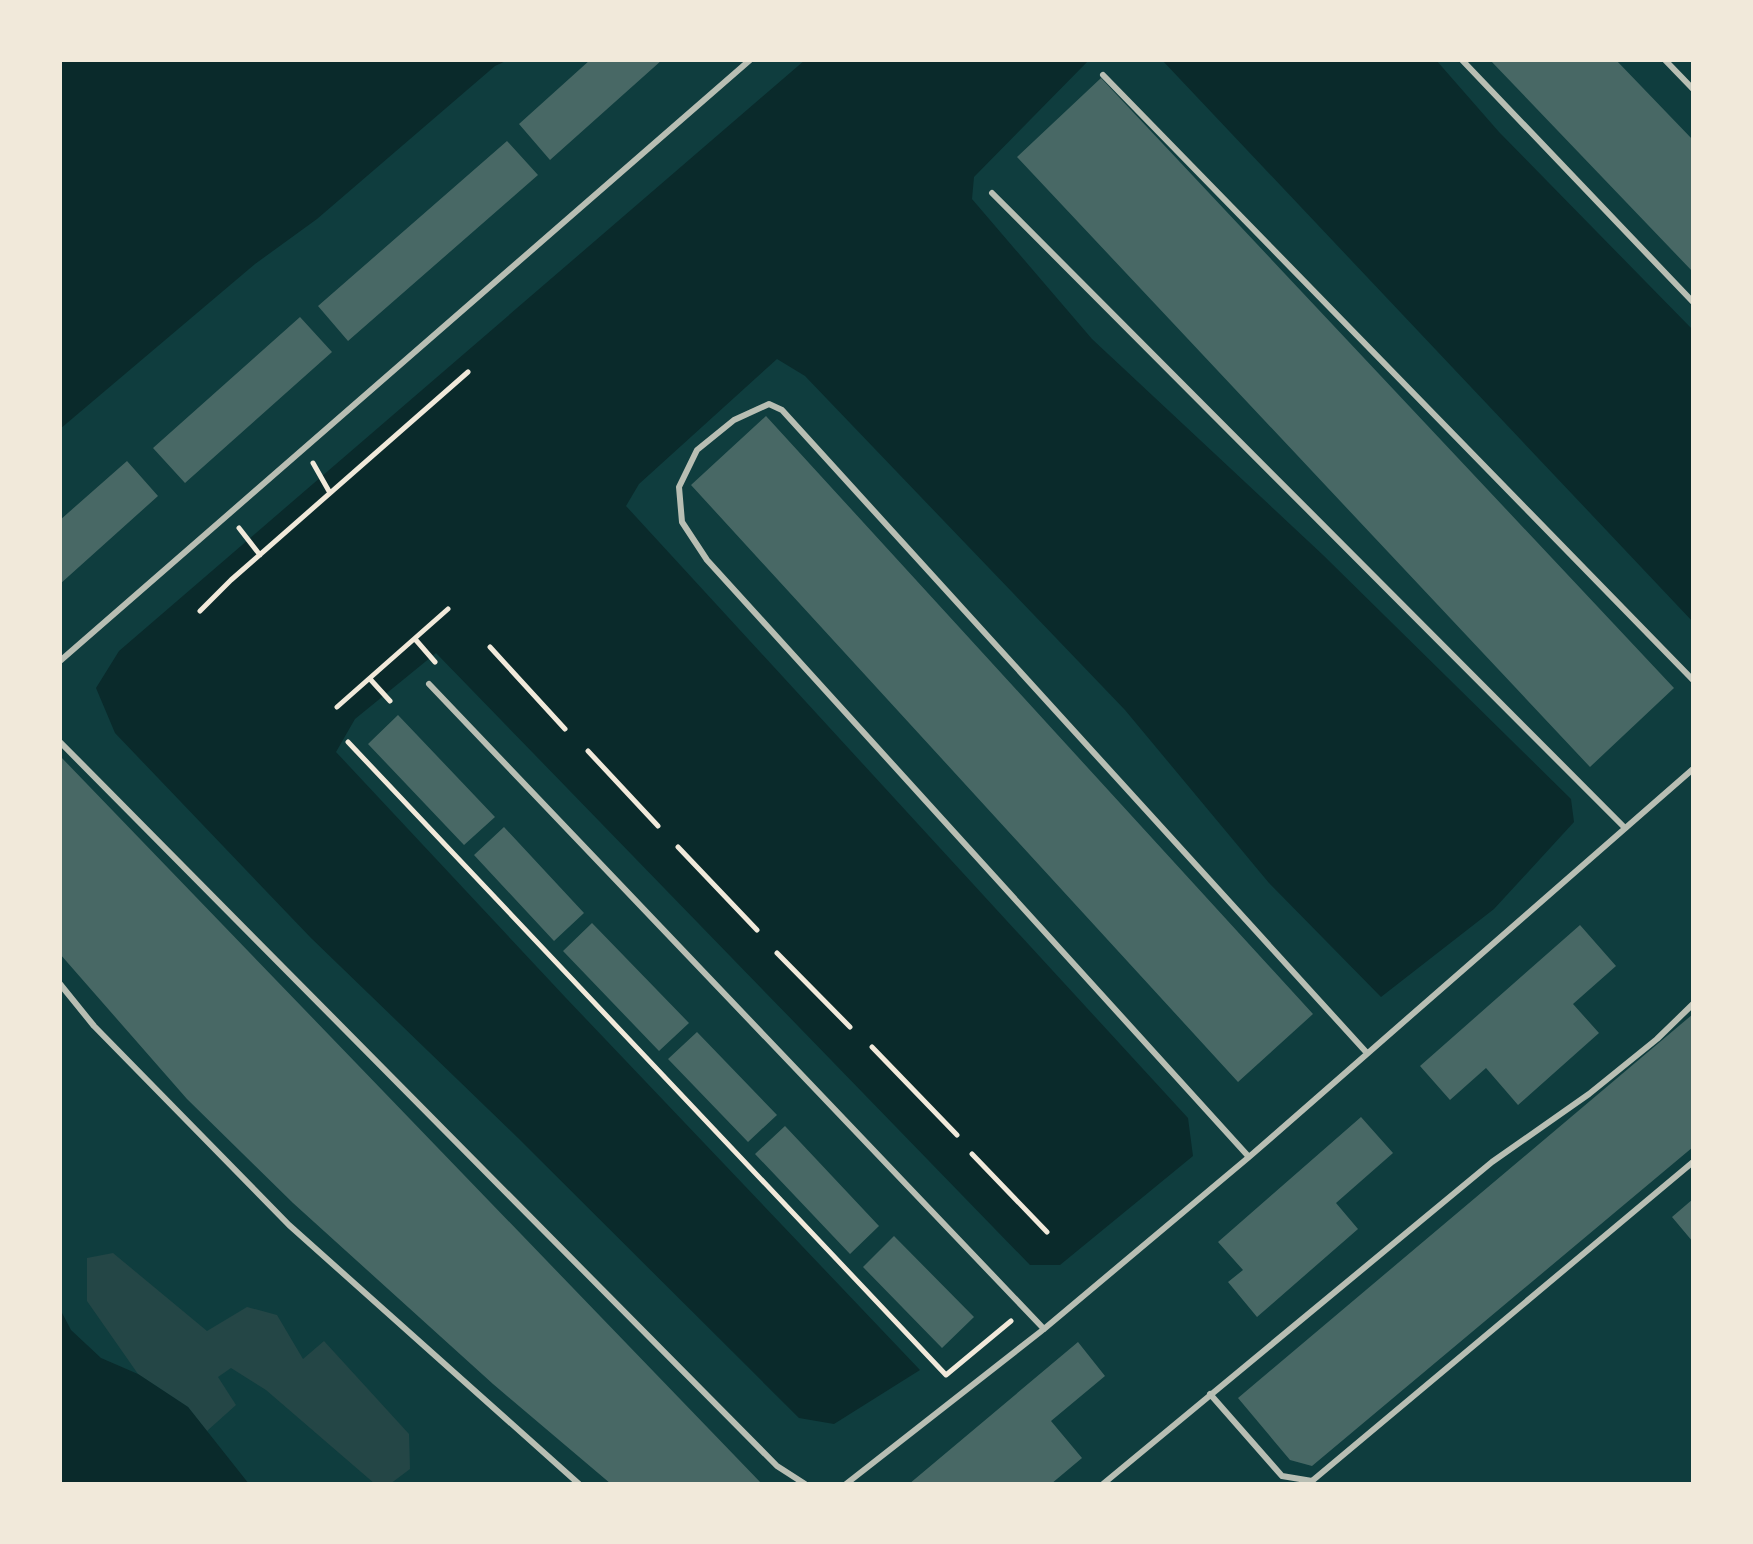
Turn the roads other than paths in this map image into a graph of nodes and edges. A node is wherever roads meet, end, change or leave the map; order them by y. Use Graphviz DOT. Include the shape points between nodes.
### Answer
graph roads {
  1 [pos="750,60"];
  2 [pos="1462,60"];
  3 [pos="1665,60"];
  4 [pos="1103,75"];
  5 [pos="1693,89"];
  6 [pos="992,193"];
  7 [pos="1693,302"];
  8 [pos="60,661"];
  9 [pos="1693,680"];
  10 [pos="429,684"];
  11 [pos="60,742"];
  12 [pos="1693,769"];
  13 [pos="1624,827"];
  14 [pos="60,984"];
  15 [pos="1693,1004"];
  16 [pos="1367,1053"];
  17 [pos="1249,1157"];
  18 [pos="1693,1162"];
  19 [pos="1044,1329"];
  20 [pos="1210,1394"];
  21 [pos="579,1484"];
  22 [pos="805,1484"];
  23 [pos="846,1484"];
  24 [pos="1103,1484"];
  1 -- 8 [label="lane"];
  2 -- 7 [label="lane"];
  3 -- 5 [label="lane"];
  4 -- 9 [label="lane"];
  6 -- 13 [label="lane"];
  10 -- 19 [label="lane"];
  11 -- 22 [label="lane" via="777,1466"];
  12 -- 13 [label="lane"];
  13 -- 16 [label="lane"];
  14 -- 21 [label="lane" via="94,1026 289,1225"];
  15 -- 20 [label="lane" via="1589,1094 1492,1162"];
  16 -- 17 [label="lane"];
  16 -- 17 [label="lane" via="782,410 769,404 734,420 697,450 679,487 682,522 707,560"];
  17 -- 19 [label="lane"];
  18 -- 20 [label="lane" via="1312,1481 1282,1476"];
  19 -- 23 [label="lane"];
  20 -- 24 [label="lane"];
}
